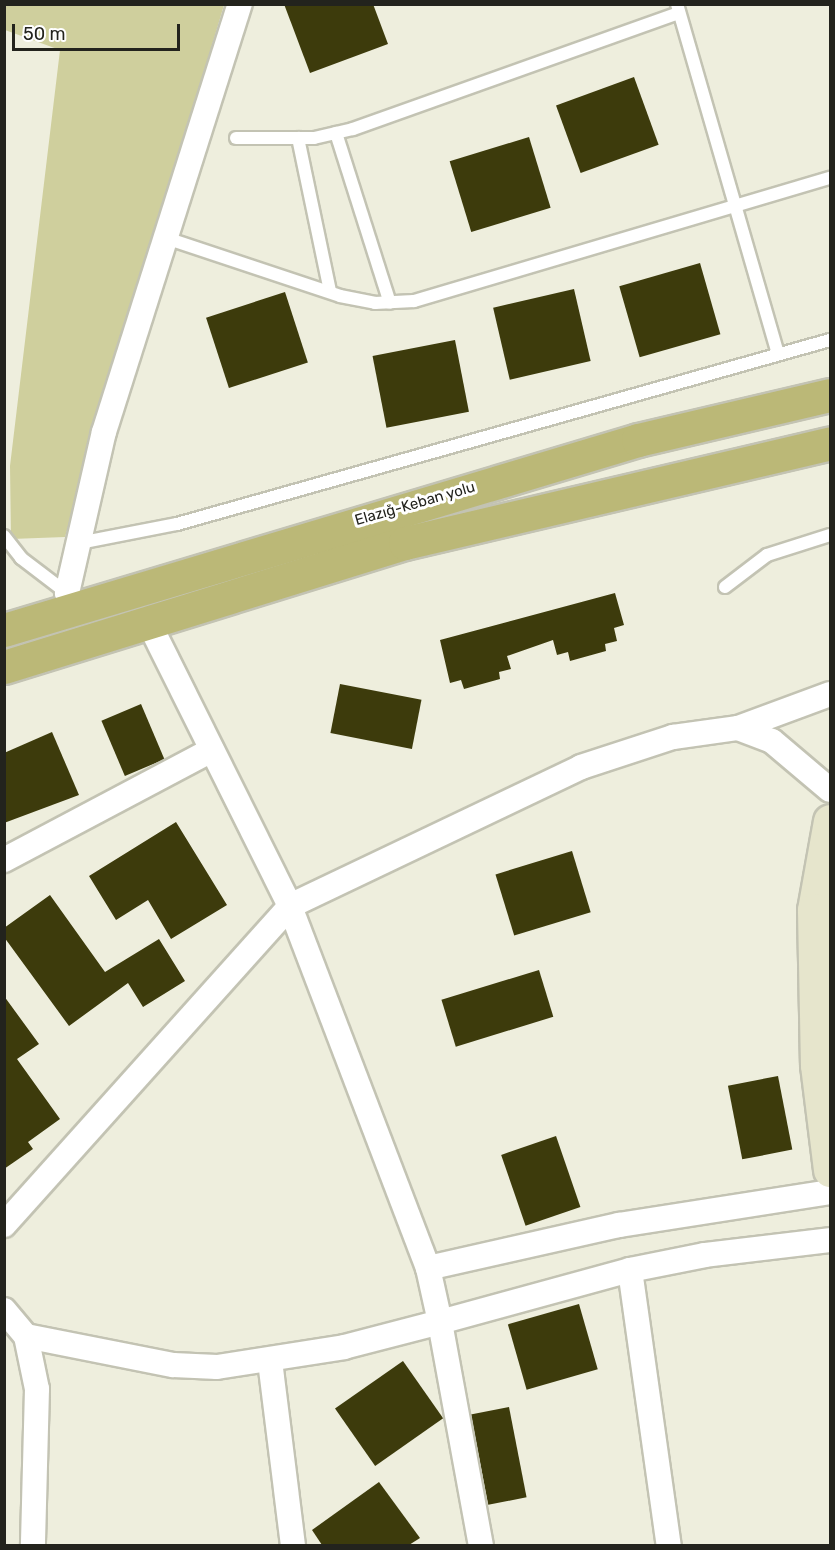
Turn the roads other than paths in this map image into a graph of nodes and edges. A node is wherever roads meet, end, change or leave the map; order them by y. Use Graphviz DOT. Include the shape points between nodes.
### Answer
graph roads {
  1 [pos="240,4"];
  2 [pos="678,9"];
  3 [pos="336,133"];
  4 [pos="236,138"];
  5 [pos="298,138"];
  6 [pos="831,178"];
  7 [pos="738,205"];
  8 [pos="166,238"];
  9 [pos="330,291"];
  10 [pos="390,303"];
  11 [pos="831,340"];
  12 [pos="778,353"];
  13 [pos="831,395"];
  14 [pos="827,445"];
  15 [pos="831,535"];
  16 [pos="4,536"];
  17 [pos="79,543"];
  18 [pos="725,587"];
  19 [pos="69,600"];
  20 [pos="148,621"];
  21 [pos="4,630"];
  22 [pos="4,667"];
  23 [pos="831,694"];
  24 [pos="738,728"];
  25 [pos="212,750"];
  26 [pos="831,790"];
  27 [pos="831,821"];
  28 [pos="4,860"];
  29 [pos="290,906"];
  30 [pos="831,1170"];
  31 [pos="831,1192"];
  32 [pos="4,1225"];
  33 [pos="831,1240"];
  34 [pos="428,1268"];
  35 [pos="630,1270"];
  36 [pos="4,1310"];
  37 [pos="440,1322"];
  38 [pos="26,1336"];
  39 [pos="270,1361"];
  40 [pos="33,1545"];
  41 [pos="293,1545"];
  42 [pos="480,1545"];
  43 [pos="669,1545"];
  1 -- 8 [label="street"];
  2 -- 3 [label="lane" via="404,115"];
  2 -- 7 [label="lane"];
  3 -- 5 [label="lane"];
  3 -- 10 [label="lane"];
  4 -- 5 [label="lane"];
  5 -- 9 [label="lane"];
  6 -- 7 [label="lane"];
  7 -- 10 [label="lane" via="414,301"];
  7 -- 12 [label="lane"];
  8 -- 9 [label="lane"];
  8 -- 17 [label="street" via="104,432"];
  9 -- 10 [label="lane"];
  11 -- 12 [label="lane"];
  12 -- 17 [label="lane" via="177,524"];
  13 -- 19 [label="highway, Elazığ-Keban yolu" via="638,440"];
  14 -- 20 [label="highway" via="405,543"];
  15 -- 18 [label="lane" via="767,555"];
  16 -- 19 [label="lane" via="21,558"];
  17 -- 19 [label="street"];
  19 -- 21 [label="highway, Elazığ-Keban yolu"];
  20 -- 22 [label="highway"];
  20 -- 25 [label="street"];
  23 -- 24 [label="street"];
  24 -- 26 [label="street" via="772,741"];
  24 -- 29 [label="street" via="672,737 581,766"];
  25 -- 28 [label="street"];
  25 -- 29 [label="street"];
  27 -- 30 [label="main road" via="814,910 817,1065"];
  29 -- 32 [label="street"];
  29 -- 34 [label="street"];
  31 -- 34 [label="street" via="619,1225"];
  33 -- 35 [label="street" via="705,1255"];
  34 -- 37 [label="street"];
  35 -- 37 [label="street"];
  35 -- 43 [label="street"];
  36 -- 38 [label="street"];
  37 -- 39 [label="street"];
  37 -- 42 [label="street"];
  38 -- 39 [label="street" via="173,1365"];
  38 -- 40 [label="street" via="37,1389"];
  39 -- 41 [label="street"];
}
